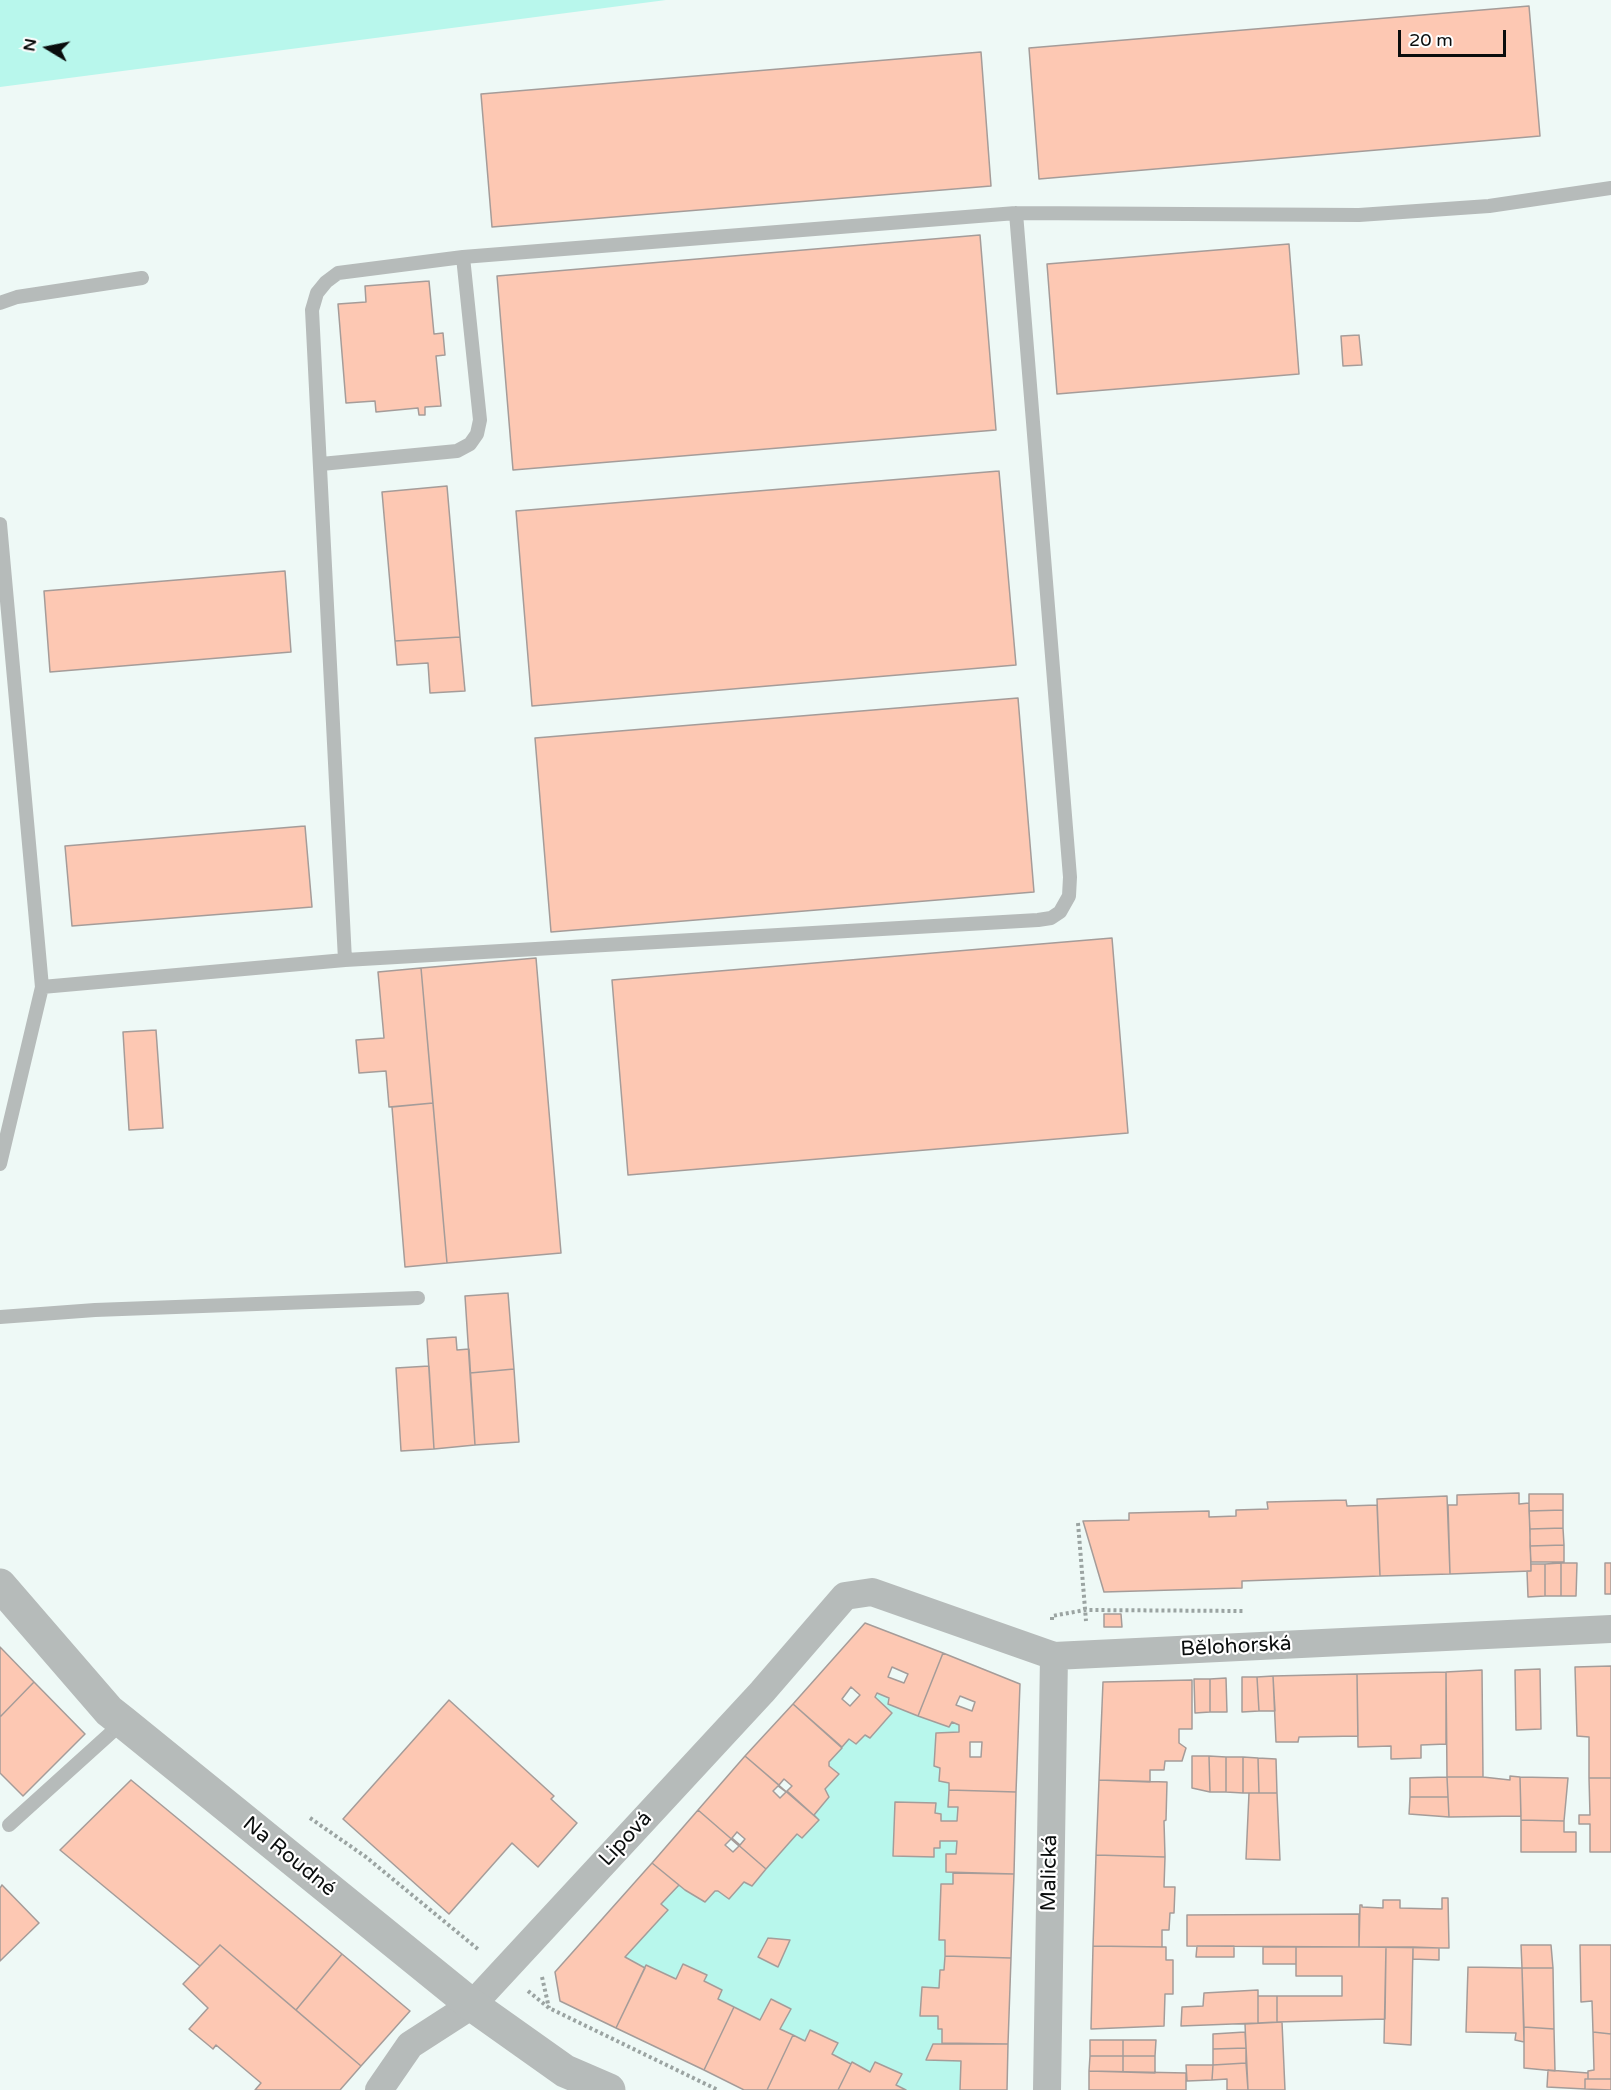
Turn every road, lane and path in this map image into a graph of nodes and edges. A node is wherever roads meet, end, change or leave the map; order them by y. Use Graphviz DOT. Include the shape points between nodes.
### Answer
graph roads {
  1 [pos="1611,188"];
  2 [pos="1016,213"];
  3 [pos="463,257"];
  4 [pos="142,278"];
  5 [pos="0,303"];
  6 [pos="321,464"];
  7 [pos="0,524"];
  8 [pos="345,960"];
  9 [pos="42,987"];
  10 [pos="0,1164"];
  11 [pos="418,1298"];
  12 [pos="0,1317"];
  13 [pos="0,1585"];
  14 [pos="872,1592"];
  15 [pos="1611,1629"];
  16 [pos="1054,1656"];
  17 [pos="123,1722"];
  18 [pos="9,1825"];
  19 [pos="541,1973"];
  20 [pos="472,2006"];
  21 [pos="549,2008"];
  22 [pos="379,2090"];
  23 [pos="609,2090"];
  24 [pos="1047,2090"];
  1 -- 2 [label="lane" via="1490,206 1359,215"];
  2 -- 3 [label="lane"];
  2 -- 8 [label="lane" via="1070,878 1069,896 1060,912 1038,920"];
  3 -- 6 [label="lane" via="338,273 317,293 312,310"];
  3 -- 6 [label="lane" via="480,420 477,434 470,444 457,451"];
  4 -- 5 [label="lane"];
  6 -- 8 [label="lane"];
  7 -- 9 [label="lane"];
  8 -- 9 [label="lane"];
  9 -- 10 [label="lane"];
  11 -- 12 [label="lane"];
  13 -- 17 [label="street, Na Roudné" via="109,1711"];
  14 -- 16 [label="street, Bělohorská"];
  14 -- 20 [label="street, Lipová" via="845,1596 762,1692"];
  15 -- 16 [label="street, Bělohorská"];
  16 -- 24 [label="street, Malická"];
  17 -- 18 [label="lane"];
  17 -- 20 [label="street, Na Roudné"];
  19 -- 21 [label="path"];
  20 -- 22 [label="street, Lipová" via="410,2045"];
  20 -- 23 [label="street, Na Roudné" via="565,2071"];
}
